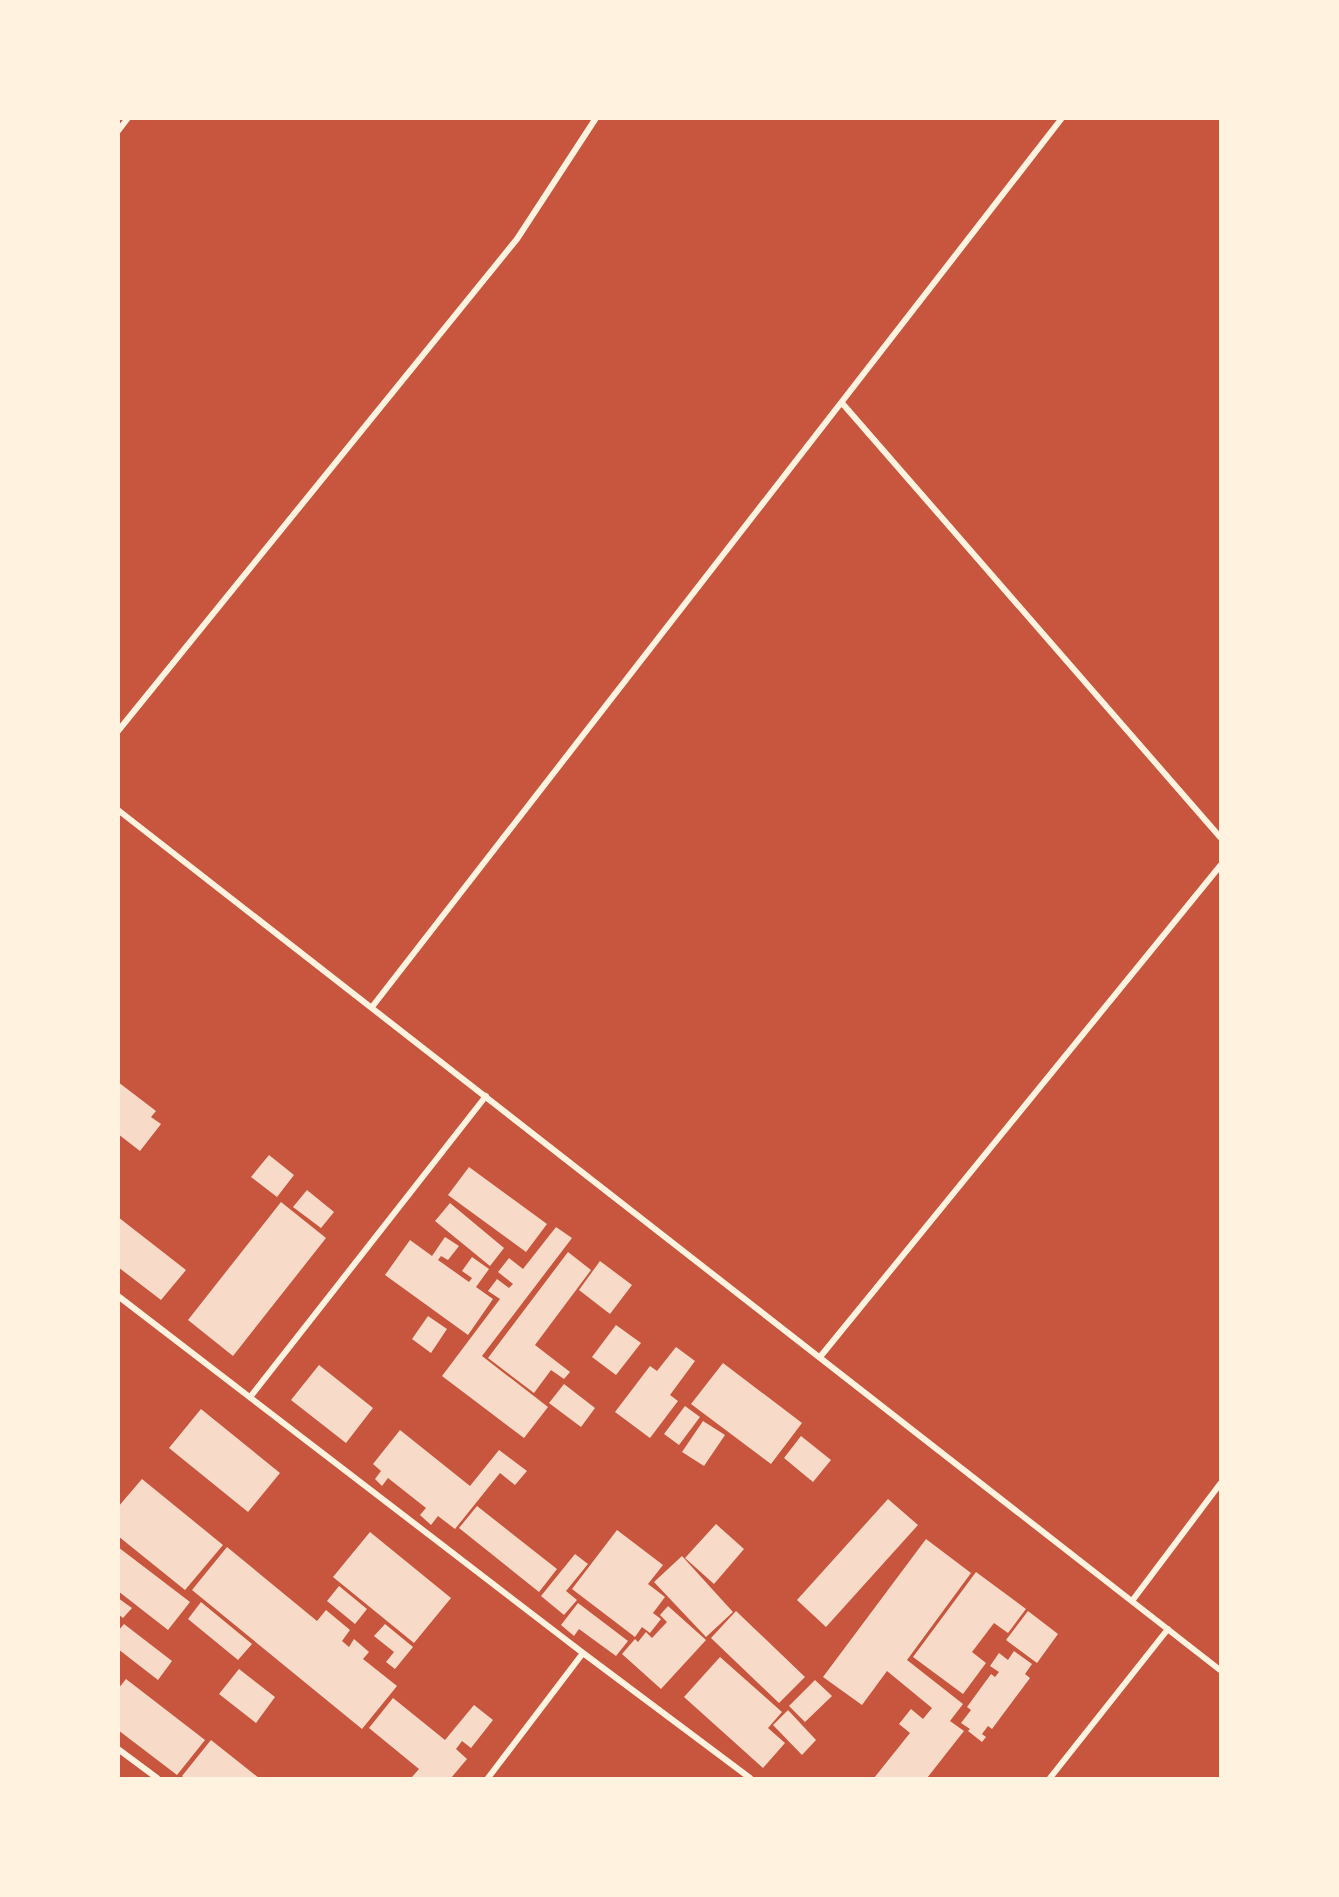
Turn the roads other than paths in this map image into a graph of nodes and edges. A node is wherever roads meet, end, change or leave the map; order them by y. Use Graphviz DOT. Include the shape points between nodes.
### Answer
graph roads {
  1 [pos="129,118"];
  2 [pos="597,118"];
  3 [pos="1062,118"];
  4 [pos="118,130"];
  5 [pos="842,403"];
  6 [pos="118,731"];
  7 [pos="118,810"];
  8 [pos="1221,837"];
  9 [pos="1221,866"];
  10 [pos="372,1007"];
  11 [pos="486,1096"];
  12 [pos="118,1296"];
  13 [pos="820,1357"];
  14 [pos="251,1396"];
  15 [pos="1221,1484"];
  16 [pos="1132,1601"];
  17 [pos="1168,1629"];
  18 [pos="583,1653"];
  19 [pos="1221,1670"];
  20 [pos="118,1749"];
  21 [pos="157,1779"];
  22 [pos="488,1779"];
  23 [pos="750,1779"];
  24 [pos="1050,1779"];
  1 -- 4 [label="street"];
  2 -- 6 [label="street" via="517,239"];
  3 -- 5 [label="street"];
  5 -- 8 [label="street"];
  5 -- 10 [label="street"];
  7 -- 10 [label="street"];
  9 -- 13 [label="street"];
  10 -- 11 [label="street"];
  11 -- 13 [label="street"];
  11 -- 14 [label="street"];
  12 -- 14 [label="street"];
  13 -- 16 [label="street"];
  14 -- 18 [label="street"];
  15 -- 16 [label="street"];
  16 -- 17 [label="street"];
  17 -- 19 [label="street"];
  17 -- 24 [label="street"];
  18 -- 22 [label="street"];
  18 -- 23 [label="street"];
  20 -- 21 [label="street"];
}
